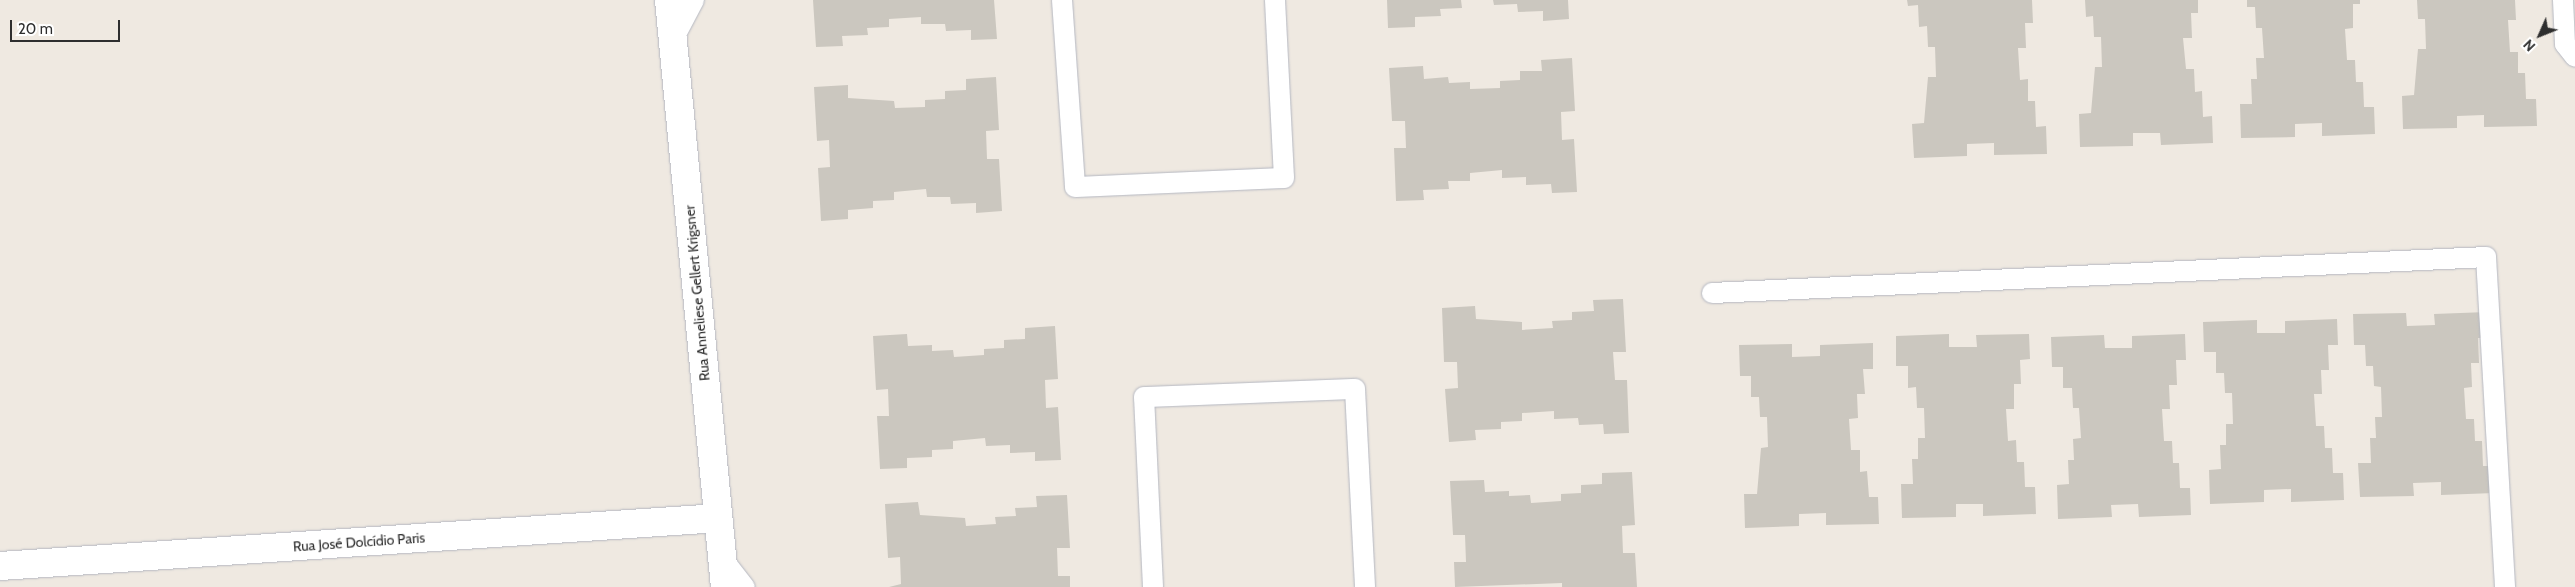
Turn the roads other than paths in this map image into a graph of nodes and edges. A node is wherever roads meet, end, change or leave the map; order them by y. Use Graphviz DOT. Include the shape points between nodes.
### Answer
graph roads {
  1 [pos="669,0"];
  2 [pos="694,0"];
  3 [pos="1062,0"];
  4 [pos="1274,0"];
  5 [pos="2563,0"];
  6 [pos="674,38"];
  7 [pos="2575,57"];
  8 [pos="1712,293"];
  9 [pos="718,518"];
  10 [pos="722,558"];
  11 [pos="0,566"];
  12 [pos="725,587"];
  13 [pos="746,587"];
  14 [pos="1153,587"];
  15 [pos="1365,587"];
  16 [pos="2505,587"];
  1 -- 6 [label="street, Rua Anneliese Gellert Krigsner"];
  2 -- 6 [label="lane"];
  3 -- 4 [label="lane" via="1075,186 1284,178"];
  5 -- 7 [label="lane" via="2565,44"];
  6 -- 9 [label="street, Rua Anneliese Gellert Krigsner"];
  8 -- 16 [label="lane" via="2486,257"];
  9 -- 10 [label="street, Rua Anneliese Gellert Krigsner"];
  9 -- 11 [label="street, Rua José Dolcídio Paris"];
  10 -- 12 [label="street, Rua Anneliese Gellert Krigsner"];
  10 -- 13 [label="lane"];
  14 -- 15 [label="lane" via="1144,398 1355,389"];
}
